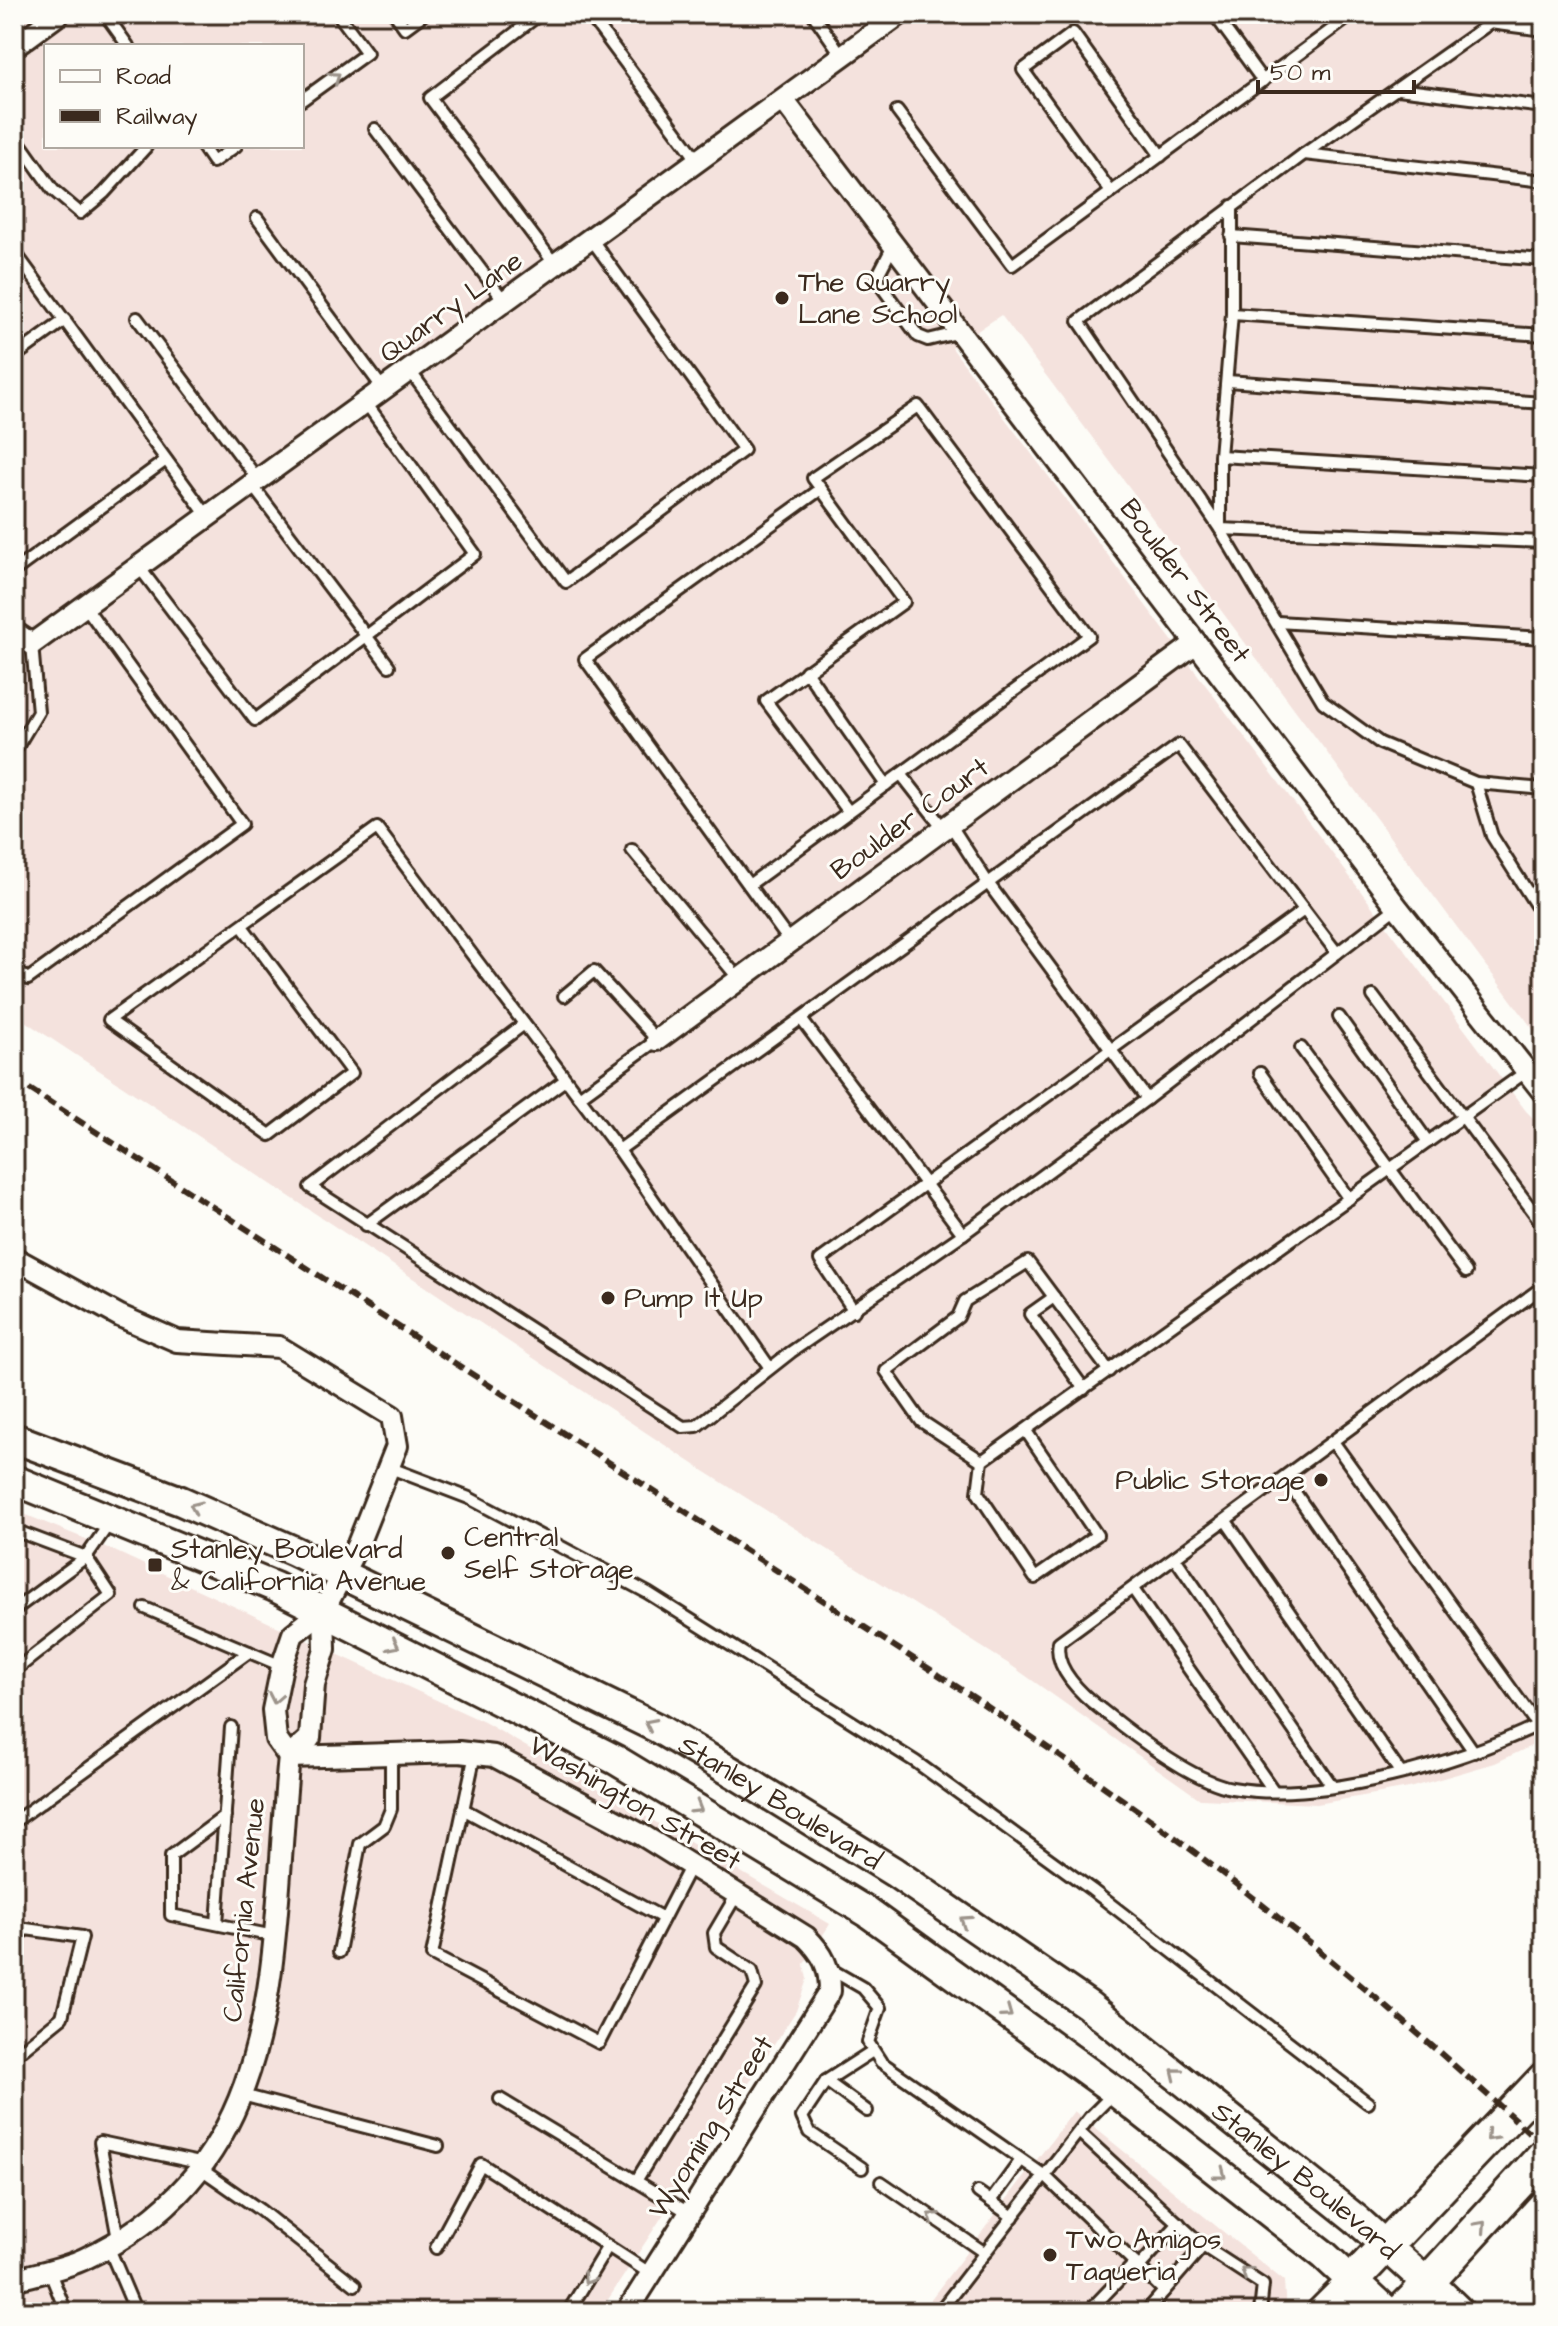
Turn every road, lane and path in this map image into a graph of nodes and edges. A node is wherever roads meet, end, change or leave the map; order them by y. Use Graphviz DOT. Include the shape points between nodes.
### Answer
graph roads {
  1 [pos="59,14"];
  2 [pos="105,14"];
  3 [pos="338,14"];
  4 [pos="395,14"];
  5 [pos="424,14"];
  6 [pos="540,14"];
  7 [pos="589,14"];
  8 [pos="813,14"];
  9 [pos="900,14"];
  10 [pos="1214,14"];
  11 [pos="1353,14"];
  12 [pos="1503,14"];
  13 [pos="1490,23"];
  14 [pos="1544,30"];
  15 [pos="127,44"];
  16 [pos="14,47"];
  17 [pos="843,57"];
  18 [pos="1263,81"];
  19 [pos="1398,89"];
  20 [pos="304,99"];
  21 [pos="784,101"];
  22 [pos="1544,107"];
  23 [pos="897,111"];
  24 [pos="375,129"];
  25 [pos="14,135"];
  26 [pos="145,148"];
  27 [pos="203,148"];
  28 [pos="233,148"];
  29 [pos="1304,154"];
  30 [pos="1161,156"];
  31 [pos="699,162"];
  32 [pos="1544,181"];
  33 [pos="1111,192"];
  34 [pos="1232,206"];
  35 [pos="257,218"];
  36 [pos="1231,236"];
  37 [pos="592,240"];
  38 [pos="894,244"];
  39 [pos="14,251"];
  40 [pos="1544,260"];
  41 [pos="556,266"];
  42 [pos="505,302"];
  43 [pos="1232,314"];
  44 [pos="137,318"];
  45 [pos="65,320"];
  46 [pos="961,332"];
  47 [pos="1544,335"];
  48 [pos="14,357"];
  49 [pos="410,371"];
  50 [pos="1227,381"];
  51 [pos="384,390"];
  52 [pos="366,403"];
  53 [pos="1544,403"];
  54 [pos="1220,456"];
  55 [pos="166,460"];
  56 [pos="1544,476"];
  57 [pos="256,483"];
  58 [pos="821,489"];
  59 [pos="208,517"];
  60 [pos="1220,529"];
  61 [pos="1544,542"];
  62 [pos="139,567"];
  63 [pos="14,571"];
  64 [pos="85,606"];
  65 [pos="1277,622"];
  66 [pos="14,632"];
  67 [pos="366,637"];
  68 [pos="1544,638"];
  69 [pos="1196,643"];
  70 [pos="32,644"];
  71 [pos="389,666"];
  72 [pos="806,671"];
  73 [pos="14,752"];
  74 [pos="901,774"];
  75 [pos="1476,783"];
  76 [pos="886,785"];
  77 [pos="1544,789"];
  78 [pos="849,812"];
  79 [pos="947,826"];
  80 [pos="632,850"];
  81 [pos="988,883"];
  82 [pos="749,885"];
  83 [pos="1397,907"];
  84 [pos="1304,910"];
  85 [pos="1544,918"];
  86 [pos="242,926"];
  87 [pos="790,942"];
  88 [pos="1337,953"];
  89 [pos="14,970"];
  90 [pos="739,979"];
  91 [pos="564,996"];
  92 [pos="1373,996"];
  93 [pos="1339,1017"];
  94 [pos="801,1019"];
  95 [pos="524,1024"];
  96 [pos="657,1040"];
  97 [pos="1301,1048"];
  98 [pos="1111,1050"];
  99 [pos="1527,1071"];
  100 [pos="1260,1073"];
  101 [pos="565,1080"];
  102 [pos="1544,1093"];
  103 [pos="579,1097"];
  104 [pos="1147,1099"];
  105 [pos="1461,1118"];
  106 [pos="1428,1142"];
  107 [pos="619,1150"];
  108 [pos="1390,1169"];
  109 [pos="926,1183"];
  110 [pos="1349,1199"];
  111 [pos="366,1225"];
  112 [pos="1544,1226"];
  113 [pos="963,1234"];
  114 [pos="14,1258"];
  115 [pos="1466,1272"];
  116 [pos="1544,1286"];
  117 [pos="1054,1297"];
  118 [pos="854,1311"];
  119 [pos="770,1368"];
  120 [pos="1109,1371"];
  121 [pos="1084,1389"];
  122 [pos="1026,1431"];
  123 [pos="14,1438"];
  124 [pos="1334,1443"];
  125 [pos="982,1461"];
  126 [pos="388,1467"];
  127 [pos="1285,1478"];
  128 [pos="14,1480"];
  129 [pos="112,1519"];
  130 [pos="1226,1521"];
  131 [pos="14,1530"];
  132 [pos="86,1557"];
  133 [pos="1175,1558"];
  134 [pos="342,1574"];
  135 [pos="1133,1589"];
  136 [pos="145,1608"];
  137 [pos="14,1610"];
  138 [pos="324,1610"];
  139 [pos="249,1652"];
  140 [pos="282,1666"];
  141 [pos="14,1671"];
  142 [pos="1541,1724"];
  143 [pos="231,1727"];
  144 [pos="1474,1752"];
  145 [pos="475,1754"];
  146 [pos="391,1755"];
  147 [pos="289,1757"];
  148 [pos="1400,1772"];
  149 [pos="1332,1786"];
  150 [pos="1273,1790"];
  151 [pos="463,1809"];
  152 [pos="225,1816"];
  153 [pos="14,1822"];
  154 [pos="691,1865"];
  155 [pos="737,1894"];
  156 [pos="663,1918"];
  157 [pos="217,1924"];
  158 [pos="274,1936"];
  159 [pos="14,1939"];
  160 [pos="339,1952"];
  161 [pos="830,1969"];
  162 [pos="871,2052"];
  163 [pos="14,2056"];
  164 [pos="1544,2079"];
  165 [pos="826,2081"];
  166 [pos="1116,2092"];
  167 [pos="242,2095"];
  168 [pos="500,2099"];
  169 [pos="1368,2103"];
  170 [pos="867,2111"];
  171 [pos="1079,2132"];
  172 [pos="438,2146"];
  173 [pos="1544,2155"];
  174 [pos="1021,2160"];
  175 [pos="202,2166"];
  176 [pos="862,2168"];
  177 [pos="1045,2176"];
  178 [pos="636,2181"];
  179 [pos="881,2182"];
  180 [pos="978,2192"];
  181 [pos="991,2201"];
  182 [pos="689,2213"];
  183 [pos="1013,2217"];
  184 [pos="1179,2223"];
  185 [pos="113,2242"];
  186 [pos="608,2246"];
  187 [pos="1203,2246"];
  188 [pos="1387,2247"];
  189 [pos="436,2248"];
  190 [pos="985,2253"];
  191 [pos="1137,2265"];
  192 [pos="49,2270"];
  193 [pos="651,2274"];
  194 [pos="14,2280"];
  195 [pos="1352,2281"];
  196 [pos="1427,2283"];
  197 [pos="355,2285"];
  198 [pos="1164,2291"];
  199 [pos="943,2311"];
  200 [pos="66,2312"];
  201 [pos="136,2312"];
  202 [pos="568,2312"];
  203 [pos="627,2312"];
  204 [pos="1088,2312"];
  205 [pos="1146,2312"];
  206 [pos="1260,2312"];
  207 [pos="1321,2312"];
  208 [pos="1385,2312"];
  209 [pos="1398,2312"];
  210 [pos="1457,2312"];
  1 -- 16 [label="street"];
  2 -- 15 [label="lane"];
  20 -- 3 [label="lane, one-way" via="367,53"];
  4 -- 5 [label="lane" via="405,28"];
  6 -- 41 [label="lane" via="430,98"];
  7 -- 31 [label="lane"];
  8 -- 17 [label="lane"];
  9 -- 17 [label="street, Quarry Lane"];
  10 -- 18 [label="lane"];
  11 -- 18 [label="lane"];
  12 -- 13 [label="lane"];
  13 -- 14 [label="lane"];
  13 -- 19 [label="lane"];
  17 -- 21 [label="street, Quarry Lane"];
  18 -- 30 [label="lane"];
  19 -- 22 [label="lane"];
  19 -- 29 [label="lane"];
  21 -- 31 [label="street, Quarry Lane"];
  21 -- 38 [label="street, Boulder Street"];
  23 -- 33 [label="lane" via="1012,265"];
  24 -- 42 [label="lane"];
  25 -- 26 [label="lane" via="53,190 80,213"];
  27 -- 28 [label="lane" via="213,162"];
  29 -- 32 [label="lane"];
  29 -- 34 [label="lane"];
  30 -- 33 [label="lane"];
  30 -- 33 [label="lane" via="1073,33 1023,70"];
  31 -- 37 [label="street, Quarry Lane"];
  34 -- 36 [label="lane"];
  34 -- 60 [label="lane" via="1079,321"];
  35 -- 51 [label="lane"];
  36 -- 40 [label="lane"];
  36 -- 43 [label="lane"];
  37 -- 41 [label="street, Quarry Lane"];
  37 -- 49 [label="lane" via="744,450 566,582"];
  38 -- 46 [label="street, Boulder Street"];
  38 -- 46 [label="lane" via="879,283 918,336 928,340"];
  39 -- 45 [label="lane"];
  41 -- 42 [label="street, Quarry Lane"];
  42 -- 49 [label="street, Quarry Lane"];
  43 -- 47 [label="lane"];
  43 -- 50 [label="lane"];
  44 -- 57 [label="lane"];
  45 -- 48 [label="lane"];
  45 -- 55 [label="lane"];
  46 -- 69 [label="street, Boulder Street"];
  49 -- 51 [label="street, Quarry Lane"];
  50 -- 53 [label="lane"];
  50 -- 54 [label="lane"];
  51 -- 52 [label="street, Quarry Lane"];
  52 -- 57 [label="street, Quarry Lane"];
  52 -- 67 [label="lane" via="475,554"];
  54 -- 56 [label="lane"];
  54 -- 60 [label="lane"];
  55 -- 59 [label="lane"];
  55 -- 63 [label="lane"];
  57 -- 59 [label="street, Quarry Lane"];
  57 -- 67 [label="lane"];
  58 -- 72 [label="lane" via="904,602"];
  58 -- 74 [label="lane" via="813,478 918,406 1089,636"];
  58 -- 82 [label="lane" via="585,659"];
  59 -- 62 [label="street, Quarry Lane"];
  60 -- 61 [label="lane"];
  60 -- 65 [label="lane"];
  62 -- 64 [label="street, Quarry Lane"];
  62 -- 67 [label="lane" via="255,720"];
  64 -- 70 [label="street, Quarry Lane"];
  64 -- 89 [label="lane" via="242,824 28,979"];
  65 -- 68 [label="lane"];
  65 -- 75 [label="lane" via="1323,702 1380,743"];
  66 -- 70 [label="street"];
  67 -- 71 [label="lane"];
  69 -- 79 [label="street, Boulder Court"];
  69 -- 83 [label="street, Boulder Street"];
  70 -- 73 [label="lane" via="38,712"];
  72 -- 76 [label="lane"];
  72 -- 78 [label="lane" via="766,701"];
  74 -- 76 [label="lane"];
  74 -- 79 [label="lane"];
  75 -- 77 [label="lane"];
  75 -- 85 [label="lane" via="1492,836"];
  76 -- 78 [label="lane"];
  78 -- 82 [label="lane"];
  79 -- 81 [label="lane"];
  79 -- 87 [label="street, Boulder Court"];
  80 -- 90 [label="lane"];
  81 -- 84 [label="lane" via="1179,745"];
  81 -- 94 [label="lane"];
  81 -- 98 [label="lane"];
  82 -- 87 [label="lane"];
  83 -- 88 [label="lane"];
  83 -- 99 [label="street, Boulder Street"];
  84 -- 88 [label="lane"];
  84 -- 98 [label="lane"];
  86 -- 86 [label="lane" via="109,1020 270,1135 352,1073"];
  86 -- 95 [label="lane" via="377,828"];
  87 -- 90 [label="street, Boulder Court"];
  88 -- 104 [label="lane"];
  90 -- 96 [label="street, Boulder Court"];
  91 -- 96 [label="lane" via="594,971"];
  92 -- 105 [label="lane"];
  93 -- 106 [label="lane"];
  94 -- 107 [label="lane"];
  94 -- 109 [label="lane"];
  95 -- 101 [label="lane"];
  95 -- 111 [label="lane" via="310,1187"];
  96 -- 103 [label="lane"];
  97 -- 108 [label="lane"];
  98 -- 104 [label="lane"];
  98 -- 109 [label="lane"];
  99 -- 102 [label="street, Boulder Street"];
  99 -- 105 [label="lane"];
  100 -- 110 [label="lane"];
  101 -- 103 [label="lane"];
  101 -- 111 [label="lane"];
  103 -- 107 [label="lane"];
  104 -- 113 [label="lane"];
  105 -- 106 [label="lane"];
  105 -- 112 [label="lane"];
  106 -- 108 [label="lane"];
  107 -- 119 [label="lane"];
  108 -- 110 [label="lane"];
  108 -- 115 [label="lane"];
  109 -- 113 [label="lane"];
  109 -- 118 [label="lane" via="820,1260"];
  110 -- 120 [label="lane"];
  111 -- 119 [label="lane" via="683,1427 697,1426"];
  113 -- 118 [label="lane"];
  114 -- 126 [label="street, California Avenue" via="177,1341 279,1347 392,1416 397,1446"];
  116 -- 124 [label="lane"];
  117 -- 120 [label="lane"];
  117 -- 121 [label="lane" via="1030,1314"];
  117 -- 125 [label="lane" via="1028,1262 965,1301 958,1317 886,1371 921,1421"];
  118 -- 119 [label="lane"];
  120 -- 121 [label="lane"];
  121 -- 122 [label="lane"];
  122 -- 125 [label="lane"];
  122 -- 125 [label="lane" via="1097,1535 1035,1578 978,1493"];
  134 -- 123 [label="main road, Stanley Boulevard, one-way" via="181,1501"];
  124 -- 127 [label="lane"];
  124 -- 142 [label="lane"];
  126 -- 134 [label="street, California Avenue"];
  126 -- 169 [label="lane" via="469,1498 648,1593 916,1762"];
  127 -- 130 [label="lane"];
  127 -- 144 [label="lane"];
  128 -- 129 [label="main road, Stanley Boulevard"];
  129 -- 132 [label="lane"];
  129 -- 138 [label="main road, Stanley Boulevard"];
  130 -- 133 [label="lane"];
  130 -- 148 [label="lane"];
  131 -- 132 [label="lane"];
  132 -- 137 [label="lane"];
  132 -- 141 [label="lane" via="111,1595"];
  133 -- 135 [label="lane"];
  133 -- 149 [label="lane"];
  134 -- 138 [label="street, California Avenue"];
  188 -- 134 [label="main road, Stanley Boulevard, one-way" via="1152,2053 894,1872 657,1728"];
  135 -- 150 [label="lane"];
  135 -- 150 [label="lane" via="1059,1642 1056,1654 1062,1668 1119,1724 1205,1779 1231,1788"];
  136 -- 139 [label="lane"];
  138 -- 140 [label="street, California Avenue" via="293,1634"];
  138 -- 147 [label="street, California Avenue" via="325,1649 314,1684 310,1738"];
  138 -- 166 [label="main road, Stanley Boulevard, one-way" via="616,1760 777,1855 867,1912"];
  139 -- 140 [label="lane"];
  139 -- 153 [label="lane"];
  140 -- 147 [label="street, California Avenue, one-way" via="273,1710 276,1739"];
  142 -- 144 [label="lane"];
  143 -- 152 [label="lane"];
  144 -- 148 [label="lane"];
  145 -- 146 [label="street, Washington Street"];
  145 -- 151 [label="lane"];
  145 -- 154 [label="street, Washington Street" via="494,1756 535,1775"];
  146 -- 147 [label="street, Washington Street"];
  146 -- 160 [label="lane" via="391,1809 384,1826 360,1844"];
  147 -- 158 [label="street, California Avenue"];
  148 -- 149 [label="lane"];
  149 -- 150 [label="lane"];
  151 -- 156 [label="lane"];
  151 -- 156 [label="lane" via="432,1955 599,2043"];
  152 -- 157 [label="lane"];
  152 -- 157 [label="lane" via="171,1856 171,1915"];
  154 -- 155 [label="street, Washington Street"];
  154 -- 156 [label="lane"];
  155 -- 161 [label="street, Washington Street" via="806,1937"];
  155 -- 178 [label="lane" via="714,1933 716,1947 752,1971 756,1986"];
  157 -- 158 [label="lane"];
  158 -- 167 [label="street, California Avenue" via="268,2001"];
  159 -- 163 [label="lane" via="26,1929 82,1937 62,2017"];
  161 -- 162 [label="lane" via="874,1996 880,2008 868,2042"];
  161 -- 182 [label="street, Wyoming Street" via="830,1991"];
  162 -- 165 [label="lane"];
  162 -- 174 [label="lane"];
  164 -- 188 [label="main road, one-way"];
  165 -- 170 [label="lane"];
  165 -- 176 [label="lane" via="802,2117 809,2132"];
  166 -- 171 [label="lane"];
  166 -- 195 [label="main road, Stanley Boulevard, one-way"];
  167 -- 172 [label="lane"];
  167 -- 175 [label="street, California Avenue" via="222,2140"];
  168 -- 178 [label="lane"];
  171 -- 177 [label="lane"];
  171 -- 184 [label="lane"];
  196 -- 173 [label="main road, one-way"];
  174 -- 177 [label="lane"];
  174 -- 181 [label="lane"];
  175 -- 185 [label="street, California Avenue" via="177,2200"];
  175 -- 185 [label="lane" via="100,2142"];
  175 -- 197 [label="lane"];
  177 -- 183 [label="lane"];
  177 -- 191 [label="lane"];
  178 -- 182 [label="lane"];
  190 -- 179 [label="lane, one-way"];
  180 -- 181 [label="lane"];
  181 -- 183 [label="lane"];
  182 -- 193 [label="street, Wyoming Street"];
  183 -- 190 [label="lane"];
  184 -- 187 [label="lane"];
  184 -- 191 [label="lane"];
  185 -- 192 [label="street, California Avenue" via="83,2260"];
  185 -- 201 [label="lane"];
  186 -- 189 [label="lane" via="481,2164"];
  186 -- 193 [label="lane"];
  186 -- 202 [label="lane, one-way"];
  187 -- 198 [label="lane"];
  206 -- 187 [label="lane, one-way" via="1263,2285"];
  188 -- 195 [label="main road"];
  188 -- 196 [label="main road, Stanley Boulevard"];
  190 -- 199 [label="lane"];
  191 -- 198 [label="lane"];
  191 -- 204 [label="lane"];
  192 -- 194 [label="street, California Avenue"];
  192 -- 200 [label="lane"];
  193 -- 203 [label="street, Wyoming Street"];
  195 -- 207 [label="main road"];
  195 -- 208 [label="main road, Stanley Boulevard"];
  196 -- 209 [label="main road"];
  196 -- 210 [label="main road, Stanley Boulevard"];
  198 -- 205 [label="lane"];
}
